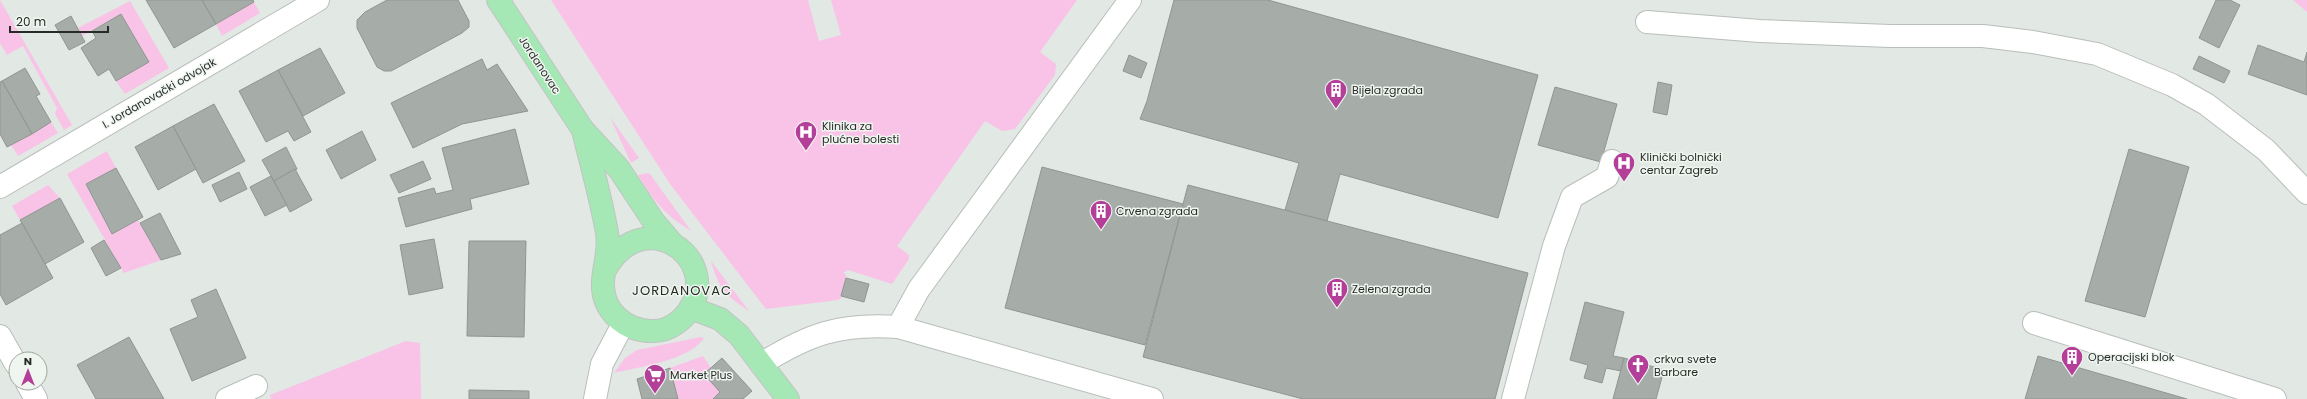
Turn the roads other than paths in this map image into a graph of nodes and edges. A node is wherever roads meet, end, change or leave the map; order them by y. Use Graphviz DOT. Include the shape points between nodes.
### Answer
graph roads {
  1 [pos="318,0"];
  2 [pos="498,0"];
  3 [pos="1130,0"];
  4 [pos="1647,22"];
  5 [pos="583,130"];
  6 [pos="1612,161"];
  7 [pos="0,187"];
  8 [pos="2307,193"];
  9 [pos="672,244"];
  10 [pos="604,272"];
  11 [pos="691,308"];
  12 [pos="2034,323"];
  13 [pos="623,324"];
  14 [pos="898,327"];
  15 [pos="0,336"];
  16 [pos="9,351"];
  17 [pos="761,364"];
  18 [pos="256,386"];
  19 [pos="227,399"];
  20 [pos="595,399"];
  21 [pos="788,399"];
  22 [pos="1152,399"];
  23 [pos="1513,399"];
  24 [pos="2275,399"];
  1 -- 7 [label="street, I. Jordanovački odvojak"];
  2 -- 5 [label="main road, Jordanovac"];
  3 -- 14 [label="street" via="919,289"];
  4 -- 8 [label="street" via="1760,31 1983,36 2034,42 2097,54 2172,85 2206,104 2266,150"];
  5 -- 9 [label="main road" via="619,169 654,222"];
  5 -- 10 [label="main road" via="607,235"];
  6 -- 23 [label="street" via="1607,176 1572,197 1554,246"];
  9 -- 10 [label="main road" via="651,238 636,240 622,247 611,258"];
  9 -- 11 [label="main road" via="690,260 696,273 697,289"];
  10 -- 13 [label="main road" via="603,289 606,303"];
  11 -- 13 [label="main road" via="672,326 658,331 644,332"];
  11 -- 17 [label="main road" via="720,319 730,326"];
  12 -- 24 [label="street"];
  13 -- 20 [label="street" via="602,364"];
  14 -- 17 [label="street" via="861,327 824,333 790,346"];
  14 -- 22 [label="street"];
  15 -- 16 [label="street"];
  17 -- 21 [label="main road"];
  18 -- 19 [label="street"];
}
